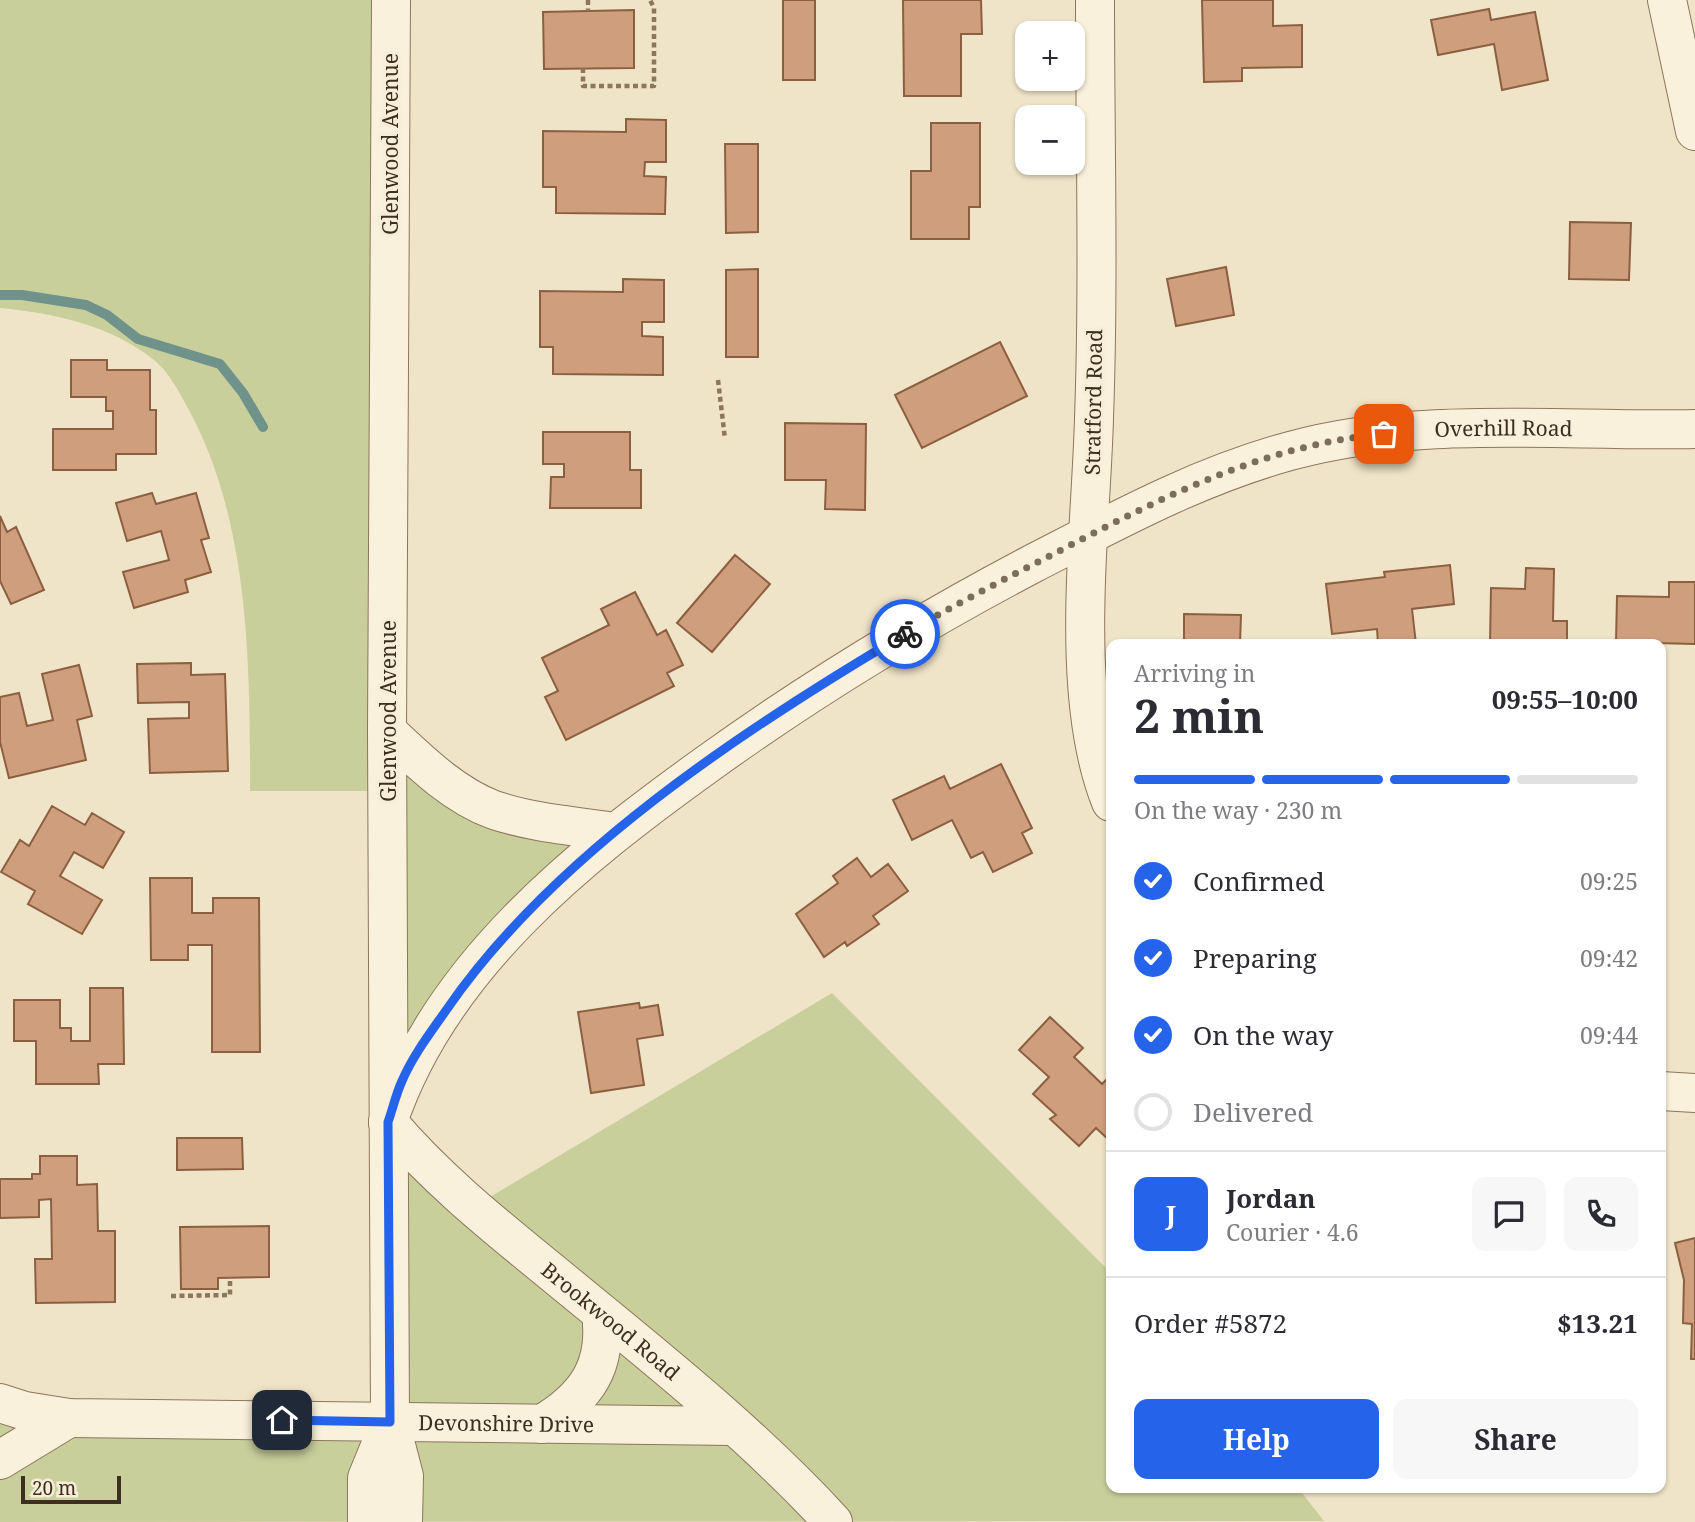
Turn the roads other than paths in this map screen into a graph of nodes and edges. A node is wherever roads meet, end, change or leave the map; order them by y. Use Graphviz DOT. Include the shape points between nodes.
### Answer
graph roads {
  1 [pos="391,0"];
  2 [pos="1095,0"];
  3 [pos="1667,0"];
  4 [pos="1695,131"];
  5 [pos="1695,429"];
  6 [pos="1090,534"];
  7 [pos="387,731"];
  8 [pos="1106,784"];
  9 [pos="615,832"];
  10 [pos="1666,1091"];
  11 [pos="1695,1093"];
  12 [pos="388,1122"];
  13 [pos="601,1313"];
  14 [pos="0,1403"];
  15 [pos="69,1418"];
  16 [pos="390,1422"];
  17 [pos="542,1424"];
  18 [pos="734,1426"];
  19 [pos="0,1460"];
  20 [pos="367,1522"];
  21 [pos="403,1522"];
  22 [pos="834,1522"];
  1 -- 7 [label="street, Glenwood Avenue"];
  2 -- 6 [label="street, Stratford Road"];
  3 -- 4 [label="street"];
  5 -- 6 [label="street, Overhill Road" via="1451,428 1362,436 1292,450 1224,471"];
  6 -- 8 [label="street, Stratford Road" via="1087,679"];
  6 -- 9 [label="street, Overhill Road" via="954,605 850,667 744,737"];
  7 -- 9 [label="street" via="424,766 492,809"];
  7 -- 12 [label="street, Glenwood Avenue"];
  9 -- 12 [label="street, Overhill Road" via="537,901 491,950 420,1048"];
  10 -- 11 [label="street"];
  12 -- 13 [label="street, Brookwood Road" via="445,1183"];
  12 -- 16 [label="street, Glenwood Avenue"];
  13 -- 17 [label="street" via="605,1339 601,1360 585,1389"];
  13 -- 18 [label="street, Brookwood Road"];
  14 -- 15 [label="street, Devonshire Drive"];
  15 -- 16 [label="street, Devonshire Drive"];
  15 -- 19 [label="street"];
  16 -- 17 [label="street, Devonshire Drive"];
  16 -- 20 [label="street, Glenwood Avenue" via="367,1478"];
  16 -- 21 [label="street, Glenwood Avenue" via="404,1476"];
  17 -- 18 [label="street, Devonshire Drive"];
  18 -- 22 [label="street, Brookwood Road"];
}
